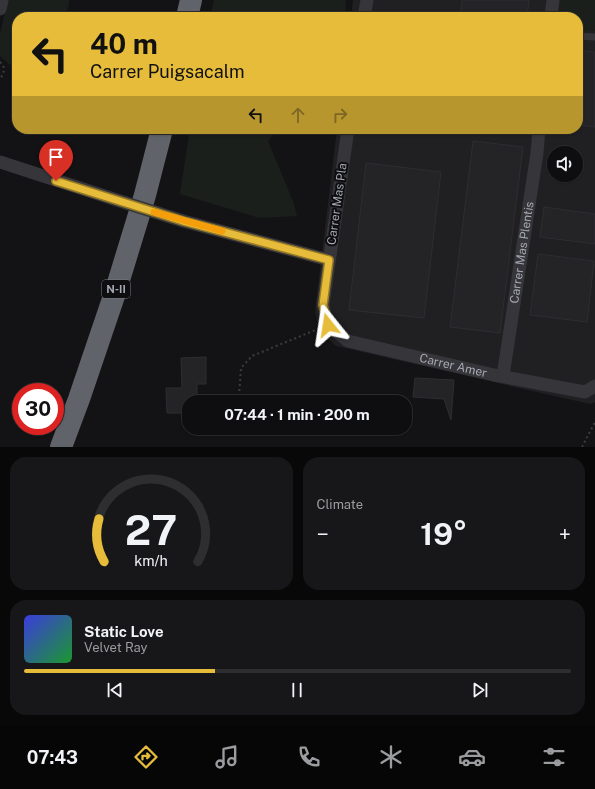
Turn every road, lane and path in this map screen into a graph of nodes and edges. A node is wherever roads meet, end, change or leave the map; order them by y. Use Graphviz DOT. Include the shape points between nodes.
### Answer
graph roads {
  1 [pos="2,0"];
  2 [pos="191,0"];
  3 [pos="367,0"];
  4 [pos="553,0"];
  5 [pos="0,9"];
  6 [pos="189,12"];
  7 [pos="365,12"];
  8 [pos="552,12"];
  9 [pos="583,36"];
  10 [pos="595,37"];
  11 [pos="0,62"];
  12 [pos="0,80"];
  13 [pos="161,134"];
  14 [pos="347,134"];
  15 [pos="538,134"];
  16 [pos="0,162"];
  17 [pos="329,260"];
  18 [pos="328,325"];
  19 [pos="503,376"];
  20 [pos="590,389"];
  21 [pos="239,395"];
  22 [pos="595,422"];
  23 [pos="61,447"];
  24 [pos="582,447"];
  1 -- 5 [label="street"];
  2 -- 6 [label="highway"];
  3 -- 7 [label="street"];
  4 -- 8 [label="street"];
  9 -- 10 [label="lane"];
  11 -- 12 [label="path" via="5,70"];
  13 -- 23 [label="highway, N-II" via="115,293"];
  14 -- 17 [label="street, Carrer Mas Pla"];
  15 -- 19 [label="street, Carrer Mas Plentis"];
  16 -- 17 [label="street, bridge" via="183,221"];
  17 -- 18 [label="street, Carrer Mas Pla" via="323,305"];
  18 -- 19 [label="street, Carrer Amer" via="348,341"];
  18 -- 21 [label="path" via="252,356 241,368"];
  19 -- 20 [label="street, Carrer Amer"];
  22 -- 24 [label="path"];
}
